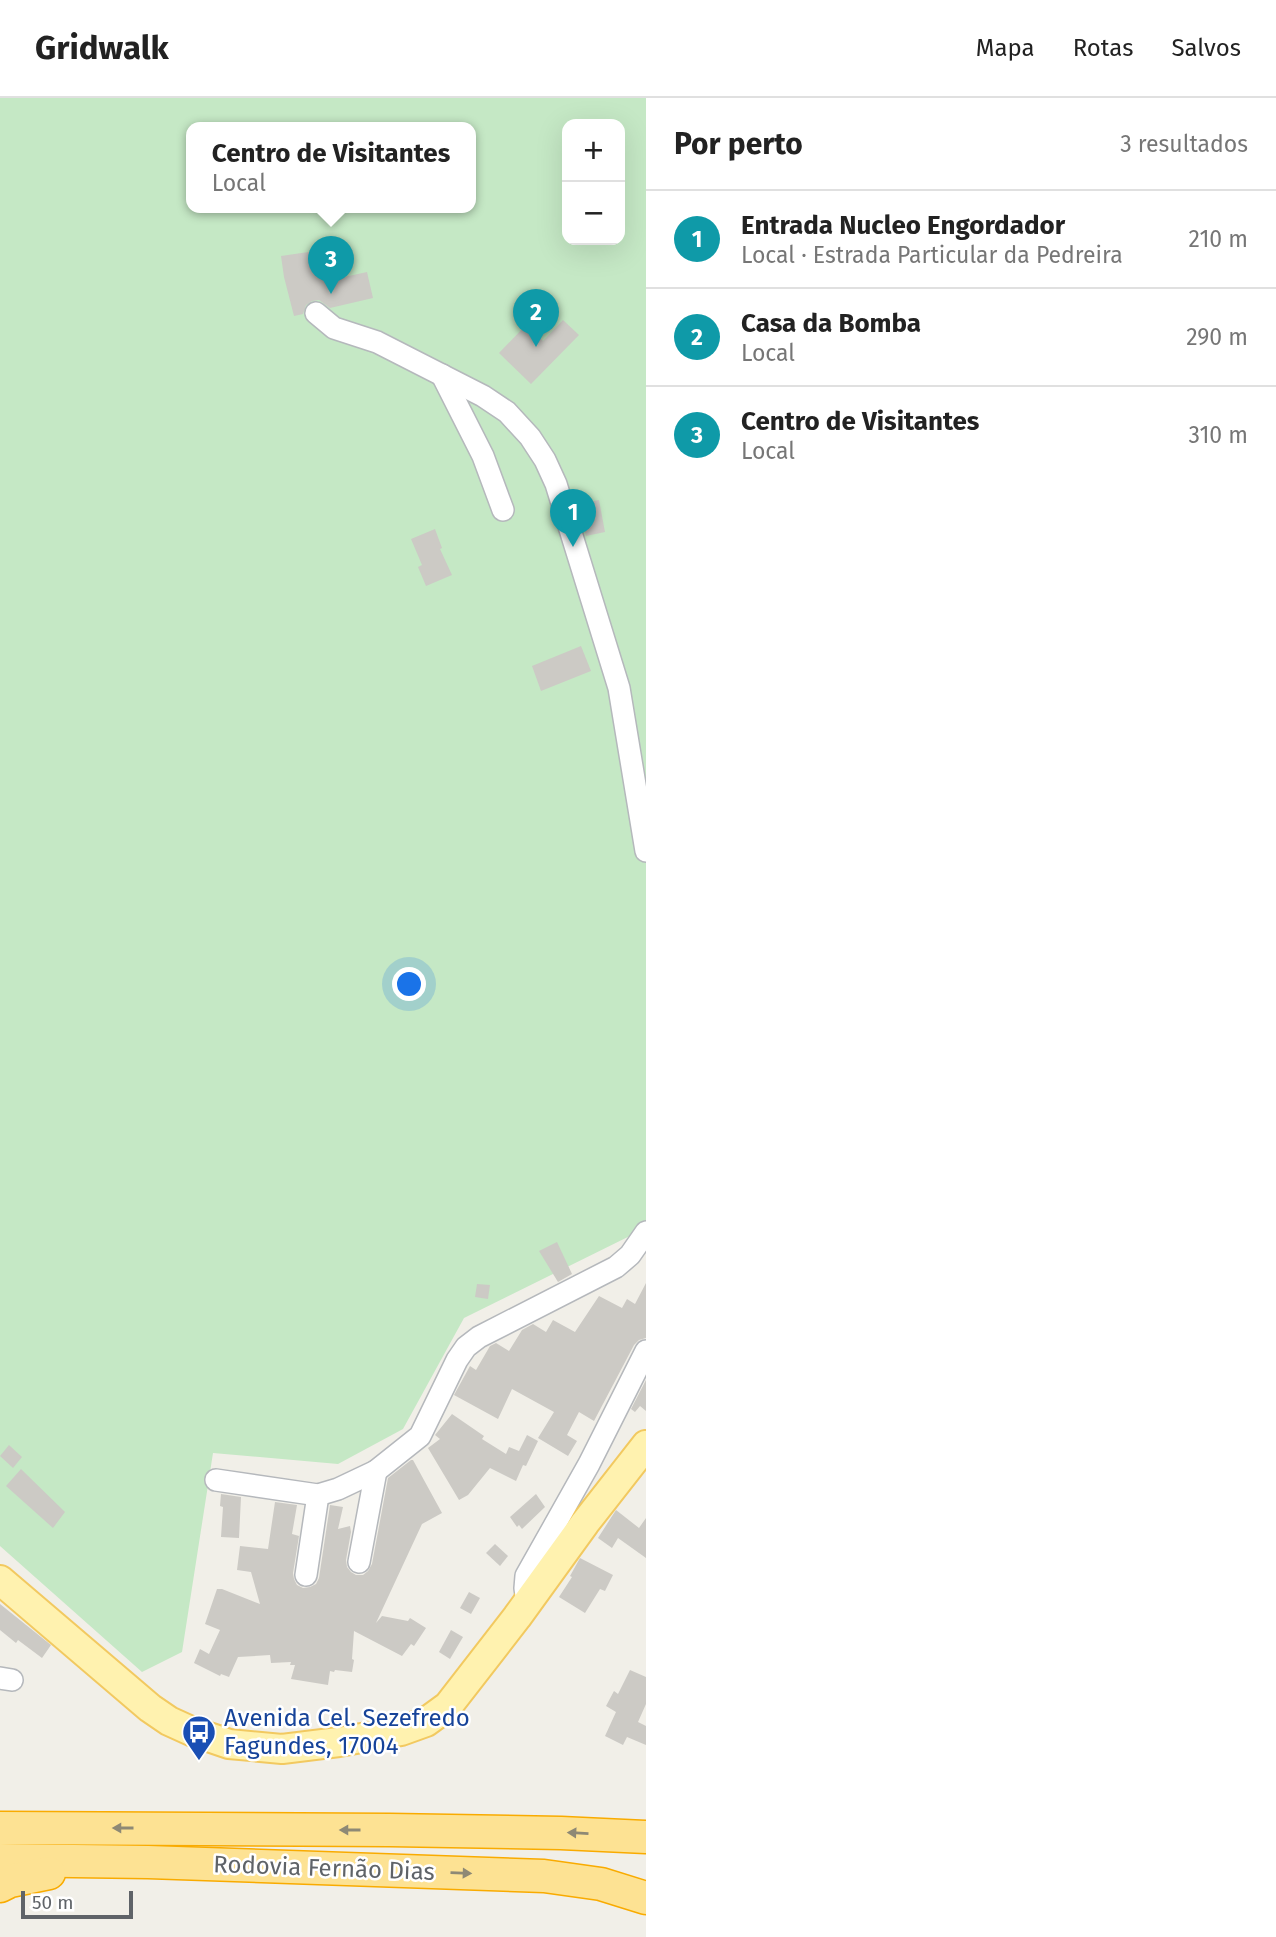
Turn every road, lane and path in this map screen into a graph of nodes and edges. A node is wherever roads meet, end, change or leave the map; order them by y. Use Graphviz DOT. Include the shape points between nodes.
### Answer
graph roads {
  1 [pos="316,313"];
  2 [pos="442,375"];
  3 [pos="503,510"];
  4 [pos="646,851"];
  5 [pos="646,1232"];
  6 [pos="646,1351"];
  7 [pos="646,1445"];
  8 [pos="376,1471"];
  9 [pos="216,1480"];
  10 [pos="318,1495"];
  11 [pos="359,1562"];
  12 [pos="306,1575"];
  13 [pos="0,1580"];
  14 [pos="527,1603"];
  15 [pos="0,1828"];
  16 [pos="646,1837"];
  17 [pos="0,1860"];
  18 [pos="73,1861"];
  19 [pos="0,1886"];
  20 [pos="646,1898"];
  1 -- 2 [label="street" via="334,328 377,342"];
  2 -- 3 [label="street" via="483,456"];
  2 -- 4 [label="street" via="507,412 530,437 556,484 619,688"];
  5 -- 8 [label="street" via="616,1267 466,1347 420,1436"];
  6 -- 14 [label="street" via="526,1576"];
  7 -- 14 [label="main road"];
  8 -- 10 [label="street"];
  8 -- 11 [label="street"];
  9 -- 10 [label="street"];
  10 -- 12 [label="street"];
  13 -- 14 [label="main road" via="169,1721 229,1744 282,1749 426,1723 448,1706"];
  16 -- 15 [label="highway, Rodovia Fernão Dias, one-way" via="482,1831"];
  17 -- 18 [label="highway, Rodovia Fernão Dias"];
  18 -- 19 [label="highway"];
  18 -- 20 [label="highway, Rodovia Fernão Dias, one-way" via="544,1876 601,1884"];
}
